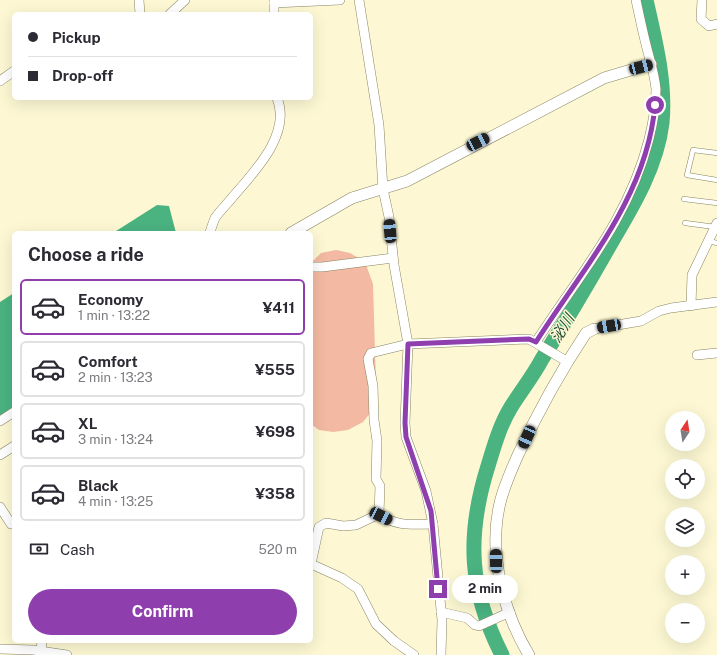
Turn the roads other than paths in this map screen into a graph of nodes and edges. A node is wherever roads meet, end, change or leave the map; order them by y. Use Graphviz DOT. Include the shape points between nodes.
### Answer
graph roads {
  1 [pos="139,0"];
  2 [pos="185,0"];
  3 [pos="340,0"];
  4 [pos="359,0"];
  5 [pos="636,0"];
  6 [pos="702,0"];
  7 [pos="274,1"];
  8 [pos="140,12"];
  9 [pos="172,12"];
  10 [pos="274,12"];
  11 [pos="717,24"];
  12 [pos="651,64"];
  13 [pos="12,72"];
  14 [pos="0,81"];
  15 [pos="278,100"];
  16 [pos="717,153"];
  17 [pos="717,180"];
  18 [pos="383,189"];
  19 [pos="684,199"];
  20 [pos="717,203"];
  21 [pos="685,223"];
  22 [pos="716,225"];
  23 [pos="211,231"];
  24 [pos="295,231"];
  25 [pos="713,242"];
  26 [pos="393,258"];
  27 [pos="313,267"];
  28 [pos="717,302"];
  29 [pos="691,306"];
  30 [pos="594,329"];
  31 [pos="408,344"];
  32 [pos="538,344"];
  33 [pos="717,354"];
  34 [pos="697,355"];
  35 [pos="565,360"];
  36 [pos="12,413"];
  37 [pos="0,421"];
  38 [pos="12,447"];
  39 [pos="0,455"];
  40 [pos="0,507"];
  41 [pos="379,514"];
  42 [pos="11,524"];
  43 [pos="433,524"];
  44 [pos="313,556"];
  45 [pos="313,565"];
  46 [pos="441,612"];
  47 [pos="505,615"];
  48 [pos="42,643"];
  49 [pos="0,649"];
  50 [pos="41,651"];
  51 [pos="67,655"];
  52 [pos="414,655"];
  53 [pos="441,655"];
  54 [pos="529,655"];
  1 -- 8 [label="street"];
  2 -- 9 [label="street"];
  3 -- 7 [label="street"];
  4 -- 18 [label="street" via="379,125"];
  5 -- 12 [label="street"];
  6 -- 11 [label="street" via="701,19 709,26"];
  7 -- 10 [label="street"];
  12 -- 18 [label="street" via="604,78 407,181"];
  12 -- 32 [label="street" via="656,88 654,118 638,176 591,263 561,303"];
  13 -- 14 [label="street"];
  15 -- 23 [label="street" via="281,118 272,145 248,179 215,218"];
  16 -- 17 [label="lane" via="693,150 687,175"];
  18 -- 24 [label="street" via="352,198"];
  18 -- 26 [label="street"];
  19 -- 20 [label="lane"];
  21 -- 22 [label="lane"];
  22 -- 25 [label="street"];
  25 -- 29 [label="street" via="692,275"];
  26 -- 27 [label="street"];
  26 -- 31 [label="street"];
  28 -- 29 [label="street"];
  29 -- 30 [label="street" via="659,311 641,321"];
  30 -- 35 [label="street" via="586,333"];
  31 -- 32 [label="street" via="529,339"];
  31 -- 41 [label="street" via="378,350 371,353 368,359 373,386 377,441 376,479 380,486"];
  31 -- 43 [label="street" via="406,437 426,491"];
  32 -- 35 [label="street"];
  33 -- 34 [label="street"];
  35 -- 47 [label="street" via="532,425 499,504 496,561 505,601"];
  36 -- 37 [label="street"];
  38 -- 39 [label="street"];
  40 -- 42 [label="street"];
  41 -- 43 [label="street" via="405,525"];
  41 -- 44 [label="street" via="356,525 326,523 320,527"];
  43 -- 46 [label="street"];
  45 -- 52 [label="street" via="342,578 358,589 376,624"];
  46 -- 47 [label="street" via="468,618 479,626"];
  46 -- 53 [label="street"];
  47 -- 54 [label="street"];
  48 -- 50 [label="street"];
  49 -- 50 [label="street"];
  50 -- 51 [label="street"];
}
